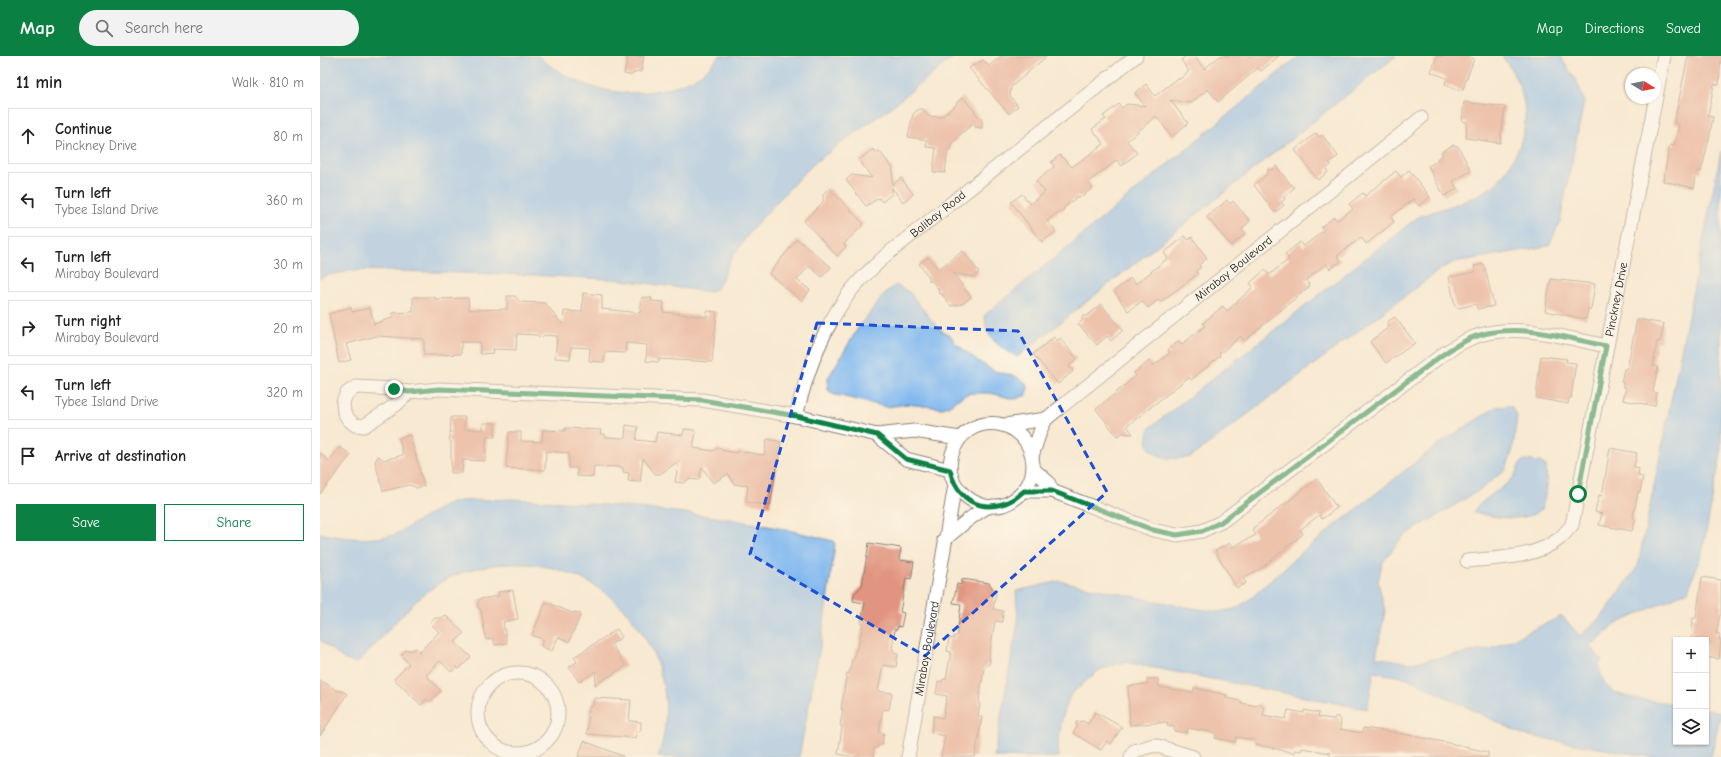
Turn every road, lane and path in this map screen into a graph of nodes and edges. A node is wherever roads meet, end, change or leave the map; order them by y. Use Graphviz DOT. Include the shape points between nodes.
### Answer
graph roads {
  1 [pos="1136,56"];
  2 [pos="1664,56"];
  3 [pos="1421,118"];
  4 [pos="1606,346"];
  5 [pos="409,392"];
  6 [pos="796,416"];
  7 [pos="1046,419"];
  8 [pos="1005,425"];
  9 [pos="908,432"];
  10 [pos="877,435"];
  11 [pos="960,438"];
  12 [pos="903,457"];
  13 [pos="1033,463"];
  14 [pos="950,470"];
  15 [pos="955,485"];
  16 [pos="1024,491"];
  17 [pos="1052,491"];
  18 [pos="988,507"];
  19 [pos="944,540"];
  20 [pos="1467,561"];
  21 [pos="500,753"];
  22 [pos="908,757"];
  23 [pos="1131,757"];
  24 [pos="1193,757"];
  1 -- 6 [label="street, Balibay Road" via="885,256 860,280 847,296 825,333 812,361"];
  2 -- 4 [label="street, Pinckney Drive"];
  3 -- 7 [label="street, Mirabay Boulevard"];
  4 -- 17 [label="street" via="1520,330 1496,331 1463,342 1435,359 1221,522 1202,531 1177,535 1153,530"];
  4 -- 20 [label="street, Pinckney Drive" via="1572,525 1560,538 1546,547 1520,555"];
  5 -- 5 [label="street" via="356,387 347,393 343,402 344,413 355,425 364,426 397,404"];
  5 -- 6 [label="street" via="439,389 702,400"];
  6 -- 10 [label="street"];
  7 -- 8 [label="street, Mirabay Boulevard"];
  7 -- 13 [label="street, Mirabay Boulevard"];
  8 -- 11 [label="street, Mirabay Boulevard" via="981,424"];
  8 -- 13 [label="street" via="1018,432 1027,443"];
  9 -- 10 [label="street"];
  9 -- 11 [label="street"];
  9 -- 12 [label="street" via="904,440"];
  10 -- 12 [label="street"];
  11 -- 14 [label="street, Mirabay Boulevard" via="950,458"];
  12 -- 14 [label="street"];
  13 -- 16 [label="street, Mirabay Boulevard" via="1030,480"];
  13 -- 17 [label="street"];
  14 -- 15 [label="street, Mirabay Boulevard"];
  15 -- 18 [label="street, Mirabay Boulevard" via="964,496"];
  15 -- 19 [label="street, Mirabay Boulevard"];
  16 -- 17 [label="street"];
  16 -- 18 [label="street, Mirabay Boulevard" via="1002,506"];
  18 -- 19 [label="street, Mirabay Boulevard"];
  19 -- 22 [label="street, Mirabay Boulevard"];
  21 -- 21 [label="street" via="526,752 538,748 548,740 555,729 558,717 557,704 544,682 534,676 520,672 506,674 494,680 484,690 479,703 478,717 482,730"];
  23 -- 24 [label="street" via="1134,751 1154,745"];
}
